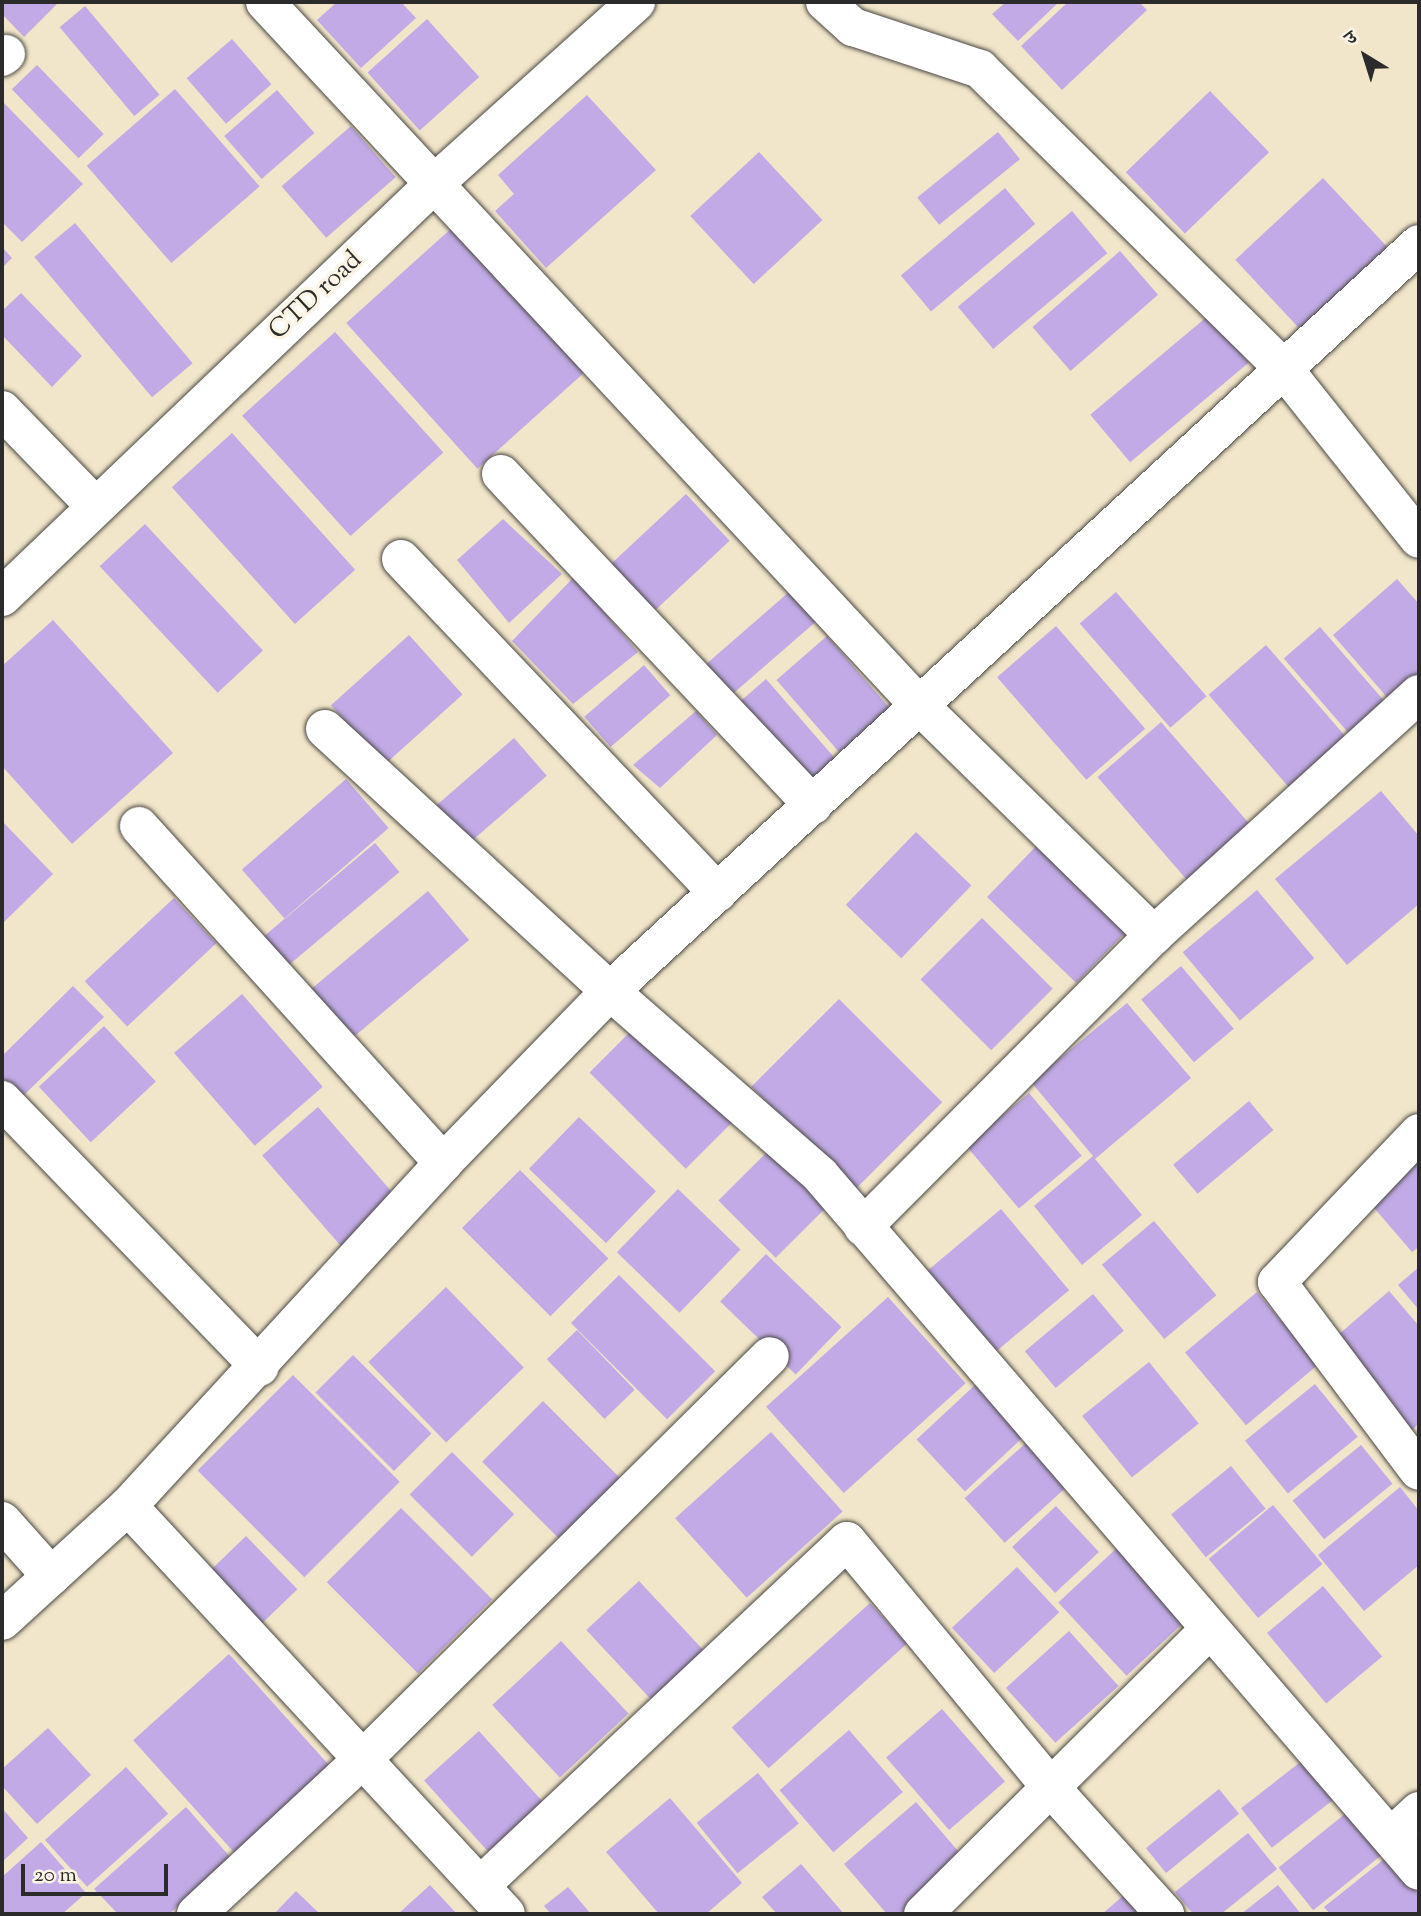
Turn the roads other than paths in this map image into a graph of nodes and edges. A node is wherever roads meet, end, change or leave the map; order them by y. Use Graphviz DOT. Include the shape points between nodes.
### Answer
graph roads {
  1 [pos="265,2"];
  2 [pos="636,2"];
  3 [pos="825,2"];
  4 [pos="434,184"];
  5 [pos="1419,244"];
  6 [pos="1283,368"];
  7 [pos="2,410"];
  8 [pos="501,474"];
  9 [pos="94,505"];
  10 [pos="1419,539"];
  11 [pos="401,559"];
  12 [pos="2,597"];
  13 [pos="1419,694"];
  14 [pos="919,705"];
  15 [pos="325,729"];
  16 [pos="813,805"];
  17 [pos="139,826"];
  18 [pos="718,893"];
  19 [pos="1154,935"];
  20 [pos="610,991"];
  21 [pos="2,1100"];
  22 [pos="1419,1133"];
  23 [pos="443,1163"];
  24 [pos="863,1227"];
  25 [pos="770,1356"];
  26 [pos="260,1367"];
  27 [pos="1412,1449"];
  28 [pos="128,1506"];
  29 [pos="2,1521"];
  30 [pos="51,1576"];
  31 [pos="2,1621"];
  32 [pos="1209,1630"];
  33 [pos="364,1758"];
  34 [pos="1052,1789"];
  35 [pos="1419,1811"];
  36 [pos="1391,1837"];
  37 [pos="1419,1871"];
  38 [pos="481,1885"];
  39 [pos="197,1914"];
  40 [pos="506,1914"];
  41 [pos="923,1914"];
  42 [pos="1165,1914"];
  1 -- 4 [label="street"];
  2 -- 4 [label="street, CTD road"];
  3 -- 6 [label="street" via="853,27 980,69"];
  4 -- 9 [label="street, CTD road"];
  4 -- 14 [label="street"];
  5 -- 6 [label="street"];
  6 -- 10 [label="street"];
  6 -- 14 [label="street"];
  7 -- 9 [label="street"];
  8 -- 16 [label="street"];
  9 -- 12 [label="street, CTD road"];
  11 -- 18 [label="street"];
  13 -- 19 [label="street"];
  14 -- 16 [label="street"];
  14 -- 19 [label="street"];
  15 -- 20 [label="street"];
  16 -- 18 [label="street"];
  17 -- 23 [label="street"];
  18 -- 20 [label="street"];
  19 -- 24 [label="street"];
  20 -- 23 [label="street"];
  20 -- 24 [label="street" via="820,1175"];
  21 -- 26 [label="street"];
  22 -- 27 [label="street" via="1277,1282"];
  23 -- 26 [label="street"];
  24 -- 32 [label="street"];
  25 -- 33 [label="street"];
  26 -- 28 [label="street"];
  28 -- 30 [label="street"];
  28 -- 33 [label="street"];
  29 -- 30 [label="street"];
  30 -- 31 [label="street"];
  32 -- 34 [label="street"];
  32 -- 36 [label="street"];
  33 -- 38 [label="street"];
  33 -- 39 [label="street"];
  34 -- 38 [label="street" via="847,1541"];
  34 -- 41 [label="street"];
  34 -- 42 [label="street"];
  35 -- 36 [label="street"];
  36 -- 37 [label="street"];
  38 -- 40 [label="street"];
}
